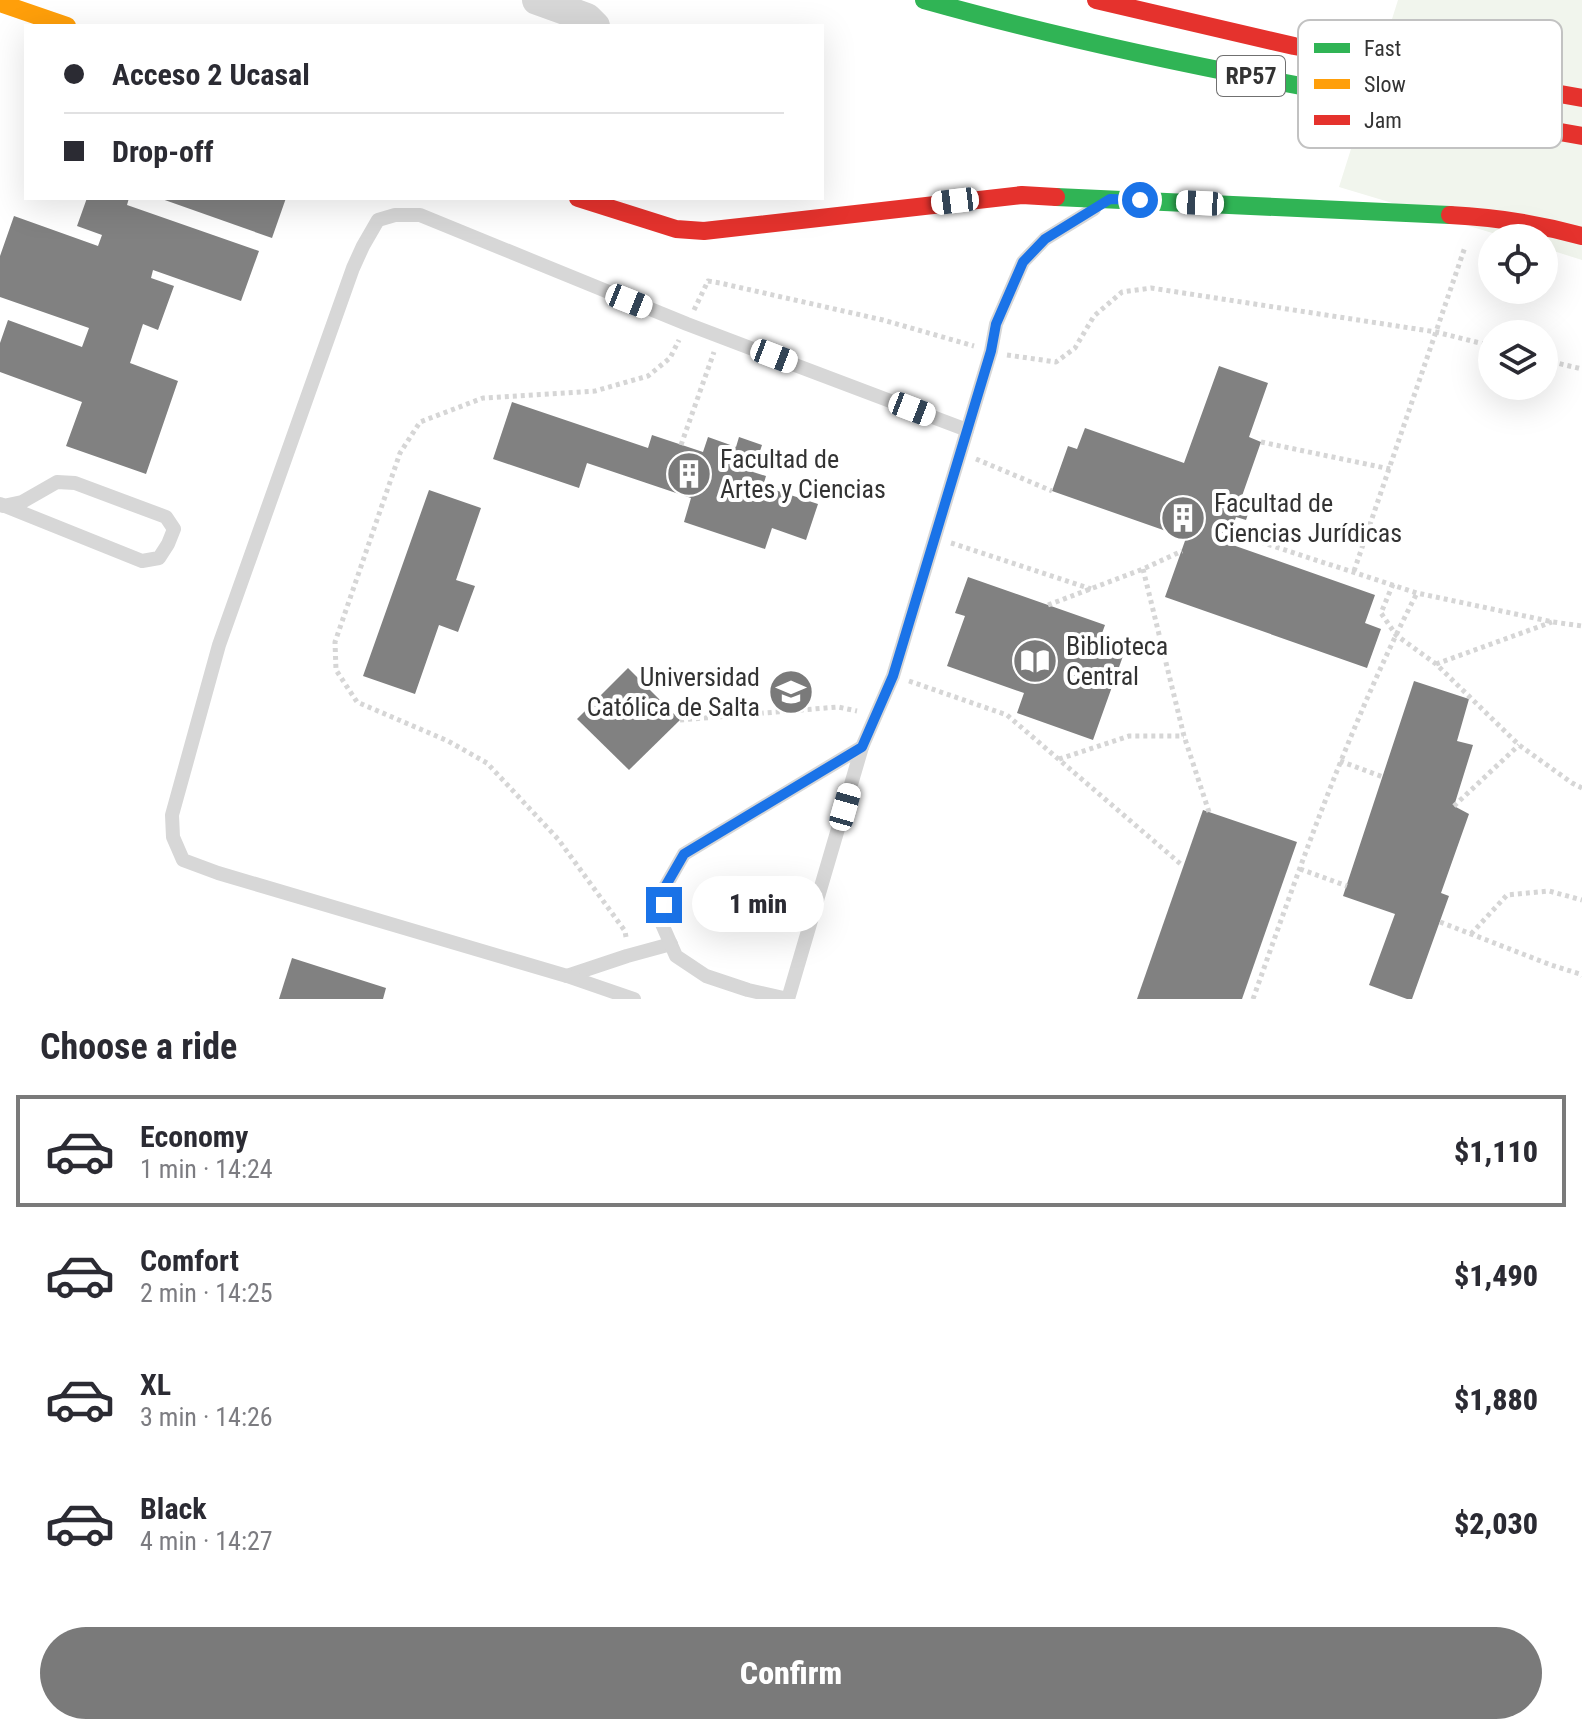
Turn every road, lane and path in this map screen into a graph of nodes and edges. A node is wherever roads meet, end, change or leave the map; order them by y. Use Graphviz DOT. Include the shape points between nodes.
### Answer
graph roads {
  1 [pos="537,0"];
  2 [pos="924,0"];
  3 [pos="1096,0"];
  4 [pos="0,3"];
  5 [pos="61,24"];
  6 [pos="593,24"];
  7 [pos="1298,47"];
  8 [pos="1298,85"];
  9 [pos="1562,94"];
  10 [pos="1582,98"];
  11 [pos="1562,132"];
  12 [pos="1582,136"];
  13 [pos="1562,145"];
  14 [pos="1582,150"];
  15 [pos="1110,199"];
  16 [pos="584,200"];
  17 [pos="1475,217"];
  18 [pos="1582,236"];
  19 [pos="687,324"];
  20 [pos="1436,332"];
  21 [pos="719,336"];
  22 [pos="1478,342"];
  23 [pos="991,351"];
  24 [pos="1558,363"];
  25 [pos="1582,369"];
  26 [pos="967,430"];
  27 [pos="1261,442"];
  28 [pos="681,445"];
  29 [pos="961,453"];
  30 [pos="1390,469"];
  31 [pos="1052,491"];
  32 [pos="2,505"];
  33 [pos="1230,532"];
  34 [pos="936,537"];
  35 [pos="1182,551"];
  36 [pos="1143,569"];
  37 [pos="1354,571"];
  38 [pos="1393,584"];
  39 [pos="1091,589"];
  40 [pos="1417,593"];
  41 [pos="1048,605"];
  42 [pos="1553,622"];
  43 [pos="1582,626"];
  44 [pos="1396,635"];
  45 [pos="1436,664"];
  46 [pos="893,676"];
  47 [pos="878,715"];
  48 [pos="680,720"];
  49 [pos="1184,736"];
  50 [pos="1519,745"];
  51 [pos="862,747"];
  52 [pos="1059,759"];
  53 [pos="1340,761"];
  54 [pos="1383,777"];
  55 [pos="1582,788"];
  56 [pos="1454,806"];
  57 [pos="1209,812"];
  58 [pos="1183,866"];
  59 [pos="1300,869"];
  60 [pos="1347,886"];
  61 [pos="1582,900"];
  62 [pos="1440,922"];
  63 [pos="1471,934"];
  64 [pos="671,944"];
  65 [pos="627,956"];
  66 [pos="1581,975"];
  67 [pos="567,976"];
  68 [pos="634,999"];
  69 [pos="788,999"];
  70 [pos="1253,999"];
  1 -- 6 [label="street"];
  2 -- 8 [label="main road, RP57" via="1073,40"];
  3 -- 7 [label="main road, RP57"];
  4 -- 5 [label="main road"];
  9 -- 10 [label="main road, RP57"];
  11 -- 12 [label="main road, RP57"];
  13 -- 14 [label="main road"];
  15 -- 16 [label="main road" via="1022,195 704,231 676,229"];
  15 -- 17 [label="main road"];
  15 -- 23 [label="lane" via="1045,239 1023,262 996,324"];
  17 -- 18 [label="main road"];
  17 -- 20 [label="path"];
  19 -- 21 [label="lane"];
  19 -- 23 [label="path" via="708,281 883,320"];
  19 -- 65 [label="path" via="670,358 648,376 595,391 483,398 420,422 400,453 335,642 336,670 357,702 487,763 558,839 625,931"];
  19 -- 67 [label="lane" via="420,215 378,220 353,268 219,645 172,815 173,837 183,860"];
  20 -- 22 [label="path"];
  20 -- 23 [label="path" via="1151,288 1122,292 1094,316 1075,348 1056,362"];
  20 -- 30 [label="path"];
  21 -- 26 [label="lane"];
  21 -- 28 [label="path"];
  23 -- 26 [label="lane"];
  24 -- 25 [label="path"];
  26 -- 29 [label="lane"];
  27 -- 30 [label="path"];
  29 -- 31 [label="path"];
  29 -- 34 [label="lane"];
  30 -- 37 [label="path"];
  32 -- 32 [label="lane" via="142,561 159,558 174,529 166,517 75,483 57,482 22,502"];
  33 -- 37 [label="path"];
  34 -- 39 [label="path"];
  34 -- 46 [label="lane"];
  35 -- 36 [label="path"];
  36 -- 39 [label="path"];
  36 -- 49 [label="path"];
  37 -- 38 [label="path"];
  38 -- 40 [label="path"];
  38 -- 44 [label="path" via="1381,613"];
  39 -- 41 [label="path"];
  40 -- 42 [label="path"];
  40 -- 44 [label="path"];
  42 -- 43 [label="path"];
  42 -- 45 [label="path"];
  44 -- 45 [label="path"];
  44 -- 53 [label="path"];
  45 -- 50 [label="path"];
  46 -- 47 [label="lane"];
  46 -- 52 [label="path" via="1007,715"];
  47 -- 48 [label="path" via="838,707"];
  47 -- 51 [label="lane"];
  49 -- 52 [label="path" via="1129,736"];
  49 -- 57 [label="path"];
  50 -- 55 [label="path"];
  50 -- 56 [label="path"];
  51 -- 64 [label="lane" via="684,854 665,887 662,924"];
  51 -- 69 [label="lane"];
  52 -- 58 [label="path"];
  53 -- 54 [label="path"];
  53 -- 59 [label="path"];
  59 -- 60 [label="path"];
  59 -- 70 [label="path"];
  61 -- 63 [label="path" via="1549,891 1507,895"];
  62 -- 63 [label="path"];
  63 -- 66 [label="path"];
  64 -- 65 [label="lane"];
  64 -- 69 [label="lane" via="676,956 706,976"];
  65 -- 67 [label="lane"];
  67 -- 68 [label="lane"];
}
